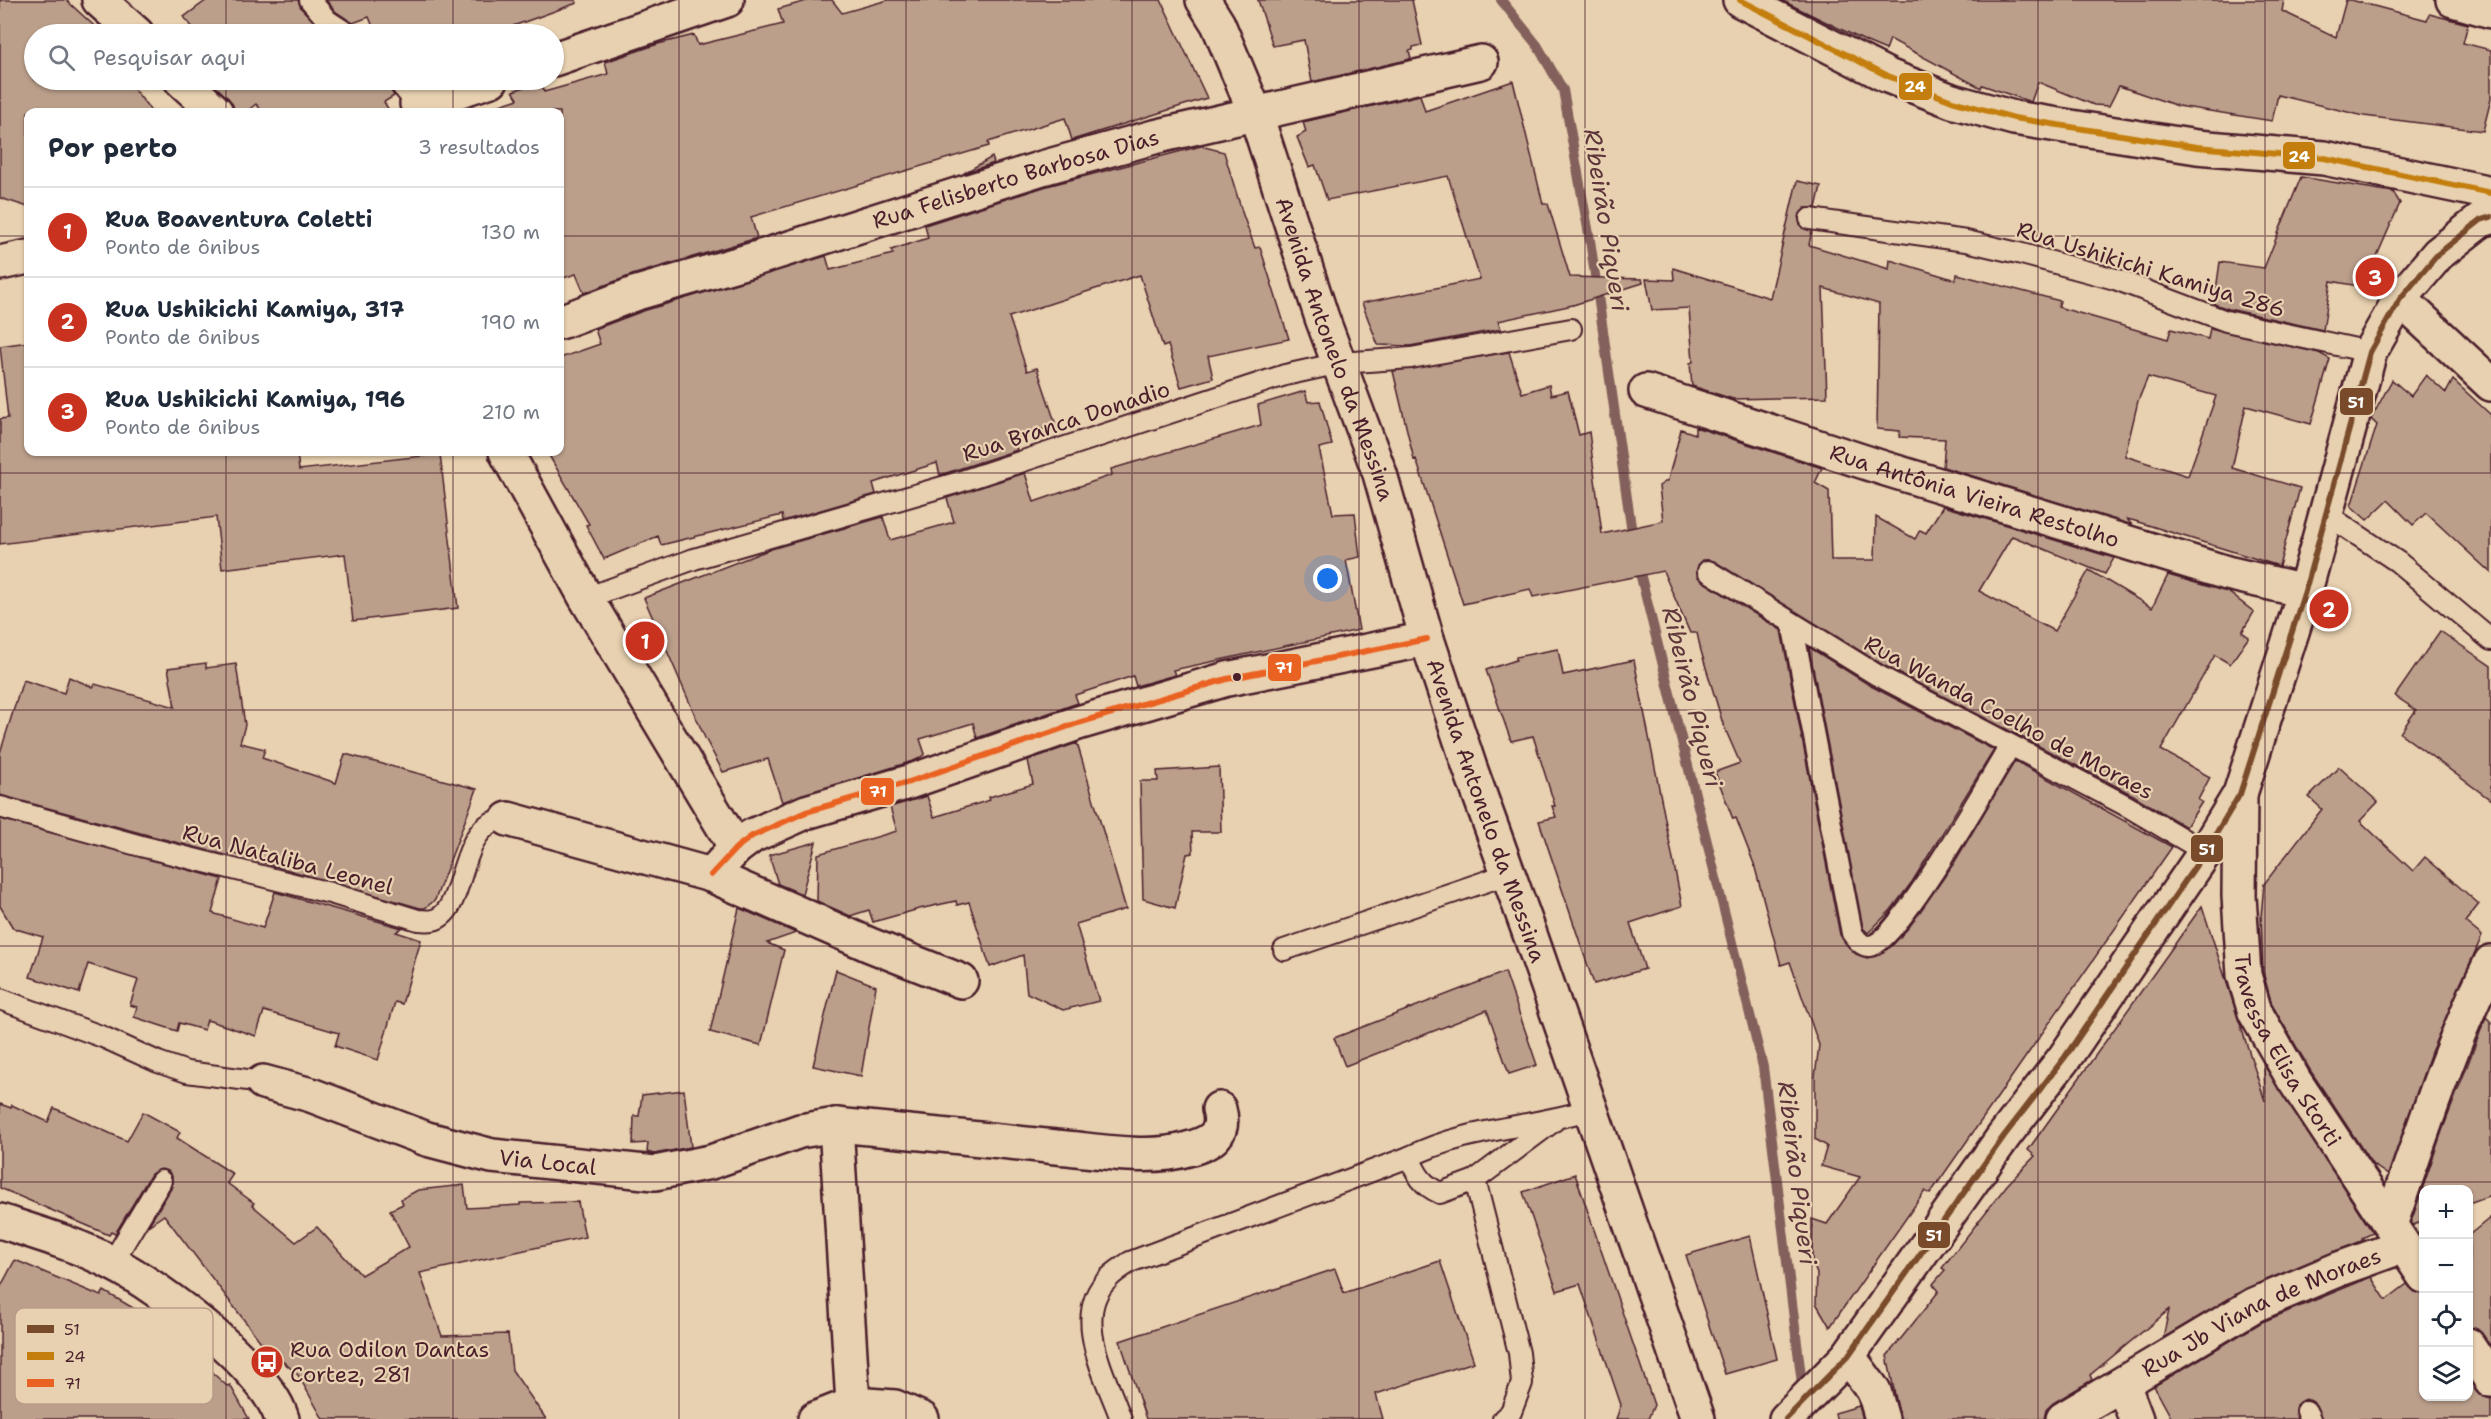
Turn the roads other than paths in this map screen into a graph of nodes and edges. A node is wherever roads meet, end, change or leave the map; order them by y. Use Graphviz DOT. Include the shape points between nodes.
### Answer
graph roads {
  1 [pos="99,0"];
  2 [pos="310,0"];
  3 [pos="727,0"];
  4 [pos="1203,0"];
  5 [pos="2453,0"];
  6 [pos="1752,3"];
  7 [pos="2491,11"];
  8 [pos="126,24"];
  9 [pos="333,24"];
  10 [pos="564,56"];
  11 [pos="1481,62"];
  12 [pos="192,90"];
  13 [pos="212,108"];
  14 [pos="1256,115"];
  15 [pos="2491,193"];
  16 [pos="2491,217"];
  17 [pos="1810,219"];
  18 [pos="24,259"];
  19 [pos="0,263"];
  20 [pos="2400,299"];
  21 [pos="564,320"];
  22 [pos="1571,329"];
  23 [pos="2370,352"];
  24 [pos="1340,363"];
  25 [pos="2491,384"];
  26 [pos="1646,391"];
  27 [pos="508,456"];
  28 [pos="2326,514"];
  29 [pos="1708,571"];
  30 [pos="2305,591"];
  31 [pos="586,598"];
  32 [pos="1792,623"];
  33 [pos="1427,639"];
  34 [pos="2491,640"];
  35 [pos="2010,746"];
  36 [pos="2240,794"];
  37 [pos="0,807"];
  38 [pos="508,819"];
  39 [pos="736,848"];
  40 [pos="2205,852"];
  41 [pos="1508,874"];
  42 [pos="711,875"];
  43 [pos="1284,950"];
  44 [pos="2491,962"];
  45 [pos="961,981"];
  46 [pos="0,999"];
  47 [pos="263,1082"];
  48 [pos="1219,1109"];
  49 [pos="1591,1109"];
  50 [pos="1554,1120"];
  51 [pos="836,1125"];
  52 [pos="1409,1157"];
  53 [pos="1475,1180"];
  54 [pos="161,1181"];
  55 [pos="0,1221"];
  56 [pos="2397,1235"];
  57 [pos="112,1263"];
  58 [pos="2419,1268"];
  59 [pos="180,1308"];
  60 [pos="213,1335"];
  61 [pos="2470,1347"];
  62 [pos="1841,1363"];
  63 [pos="2491,1380"];
  64 [pos="2123,1384"];
  65 [pos="854,1404"];
  66 [pos="282,1419"];
  67 [pos="815,1419"];
  68 [pos="922,1419"];
  69 [pos="1121,1419"];
  70 [pos="1503,1419"];
  71 [pos="1698,1419"];
  72 [pos="1786,1419"];
  73 [pos="1882,1419"];
  74 [pos="2063,1419"];
  75 [pos="2136,1419"];
  1 -- 8 [label="street"];
  2 -- 9 [label="lane"];
  3 -- 10 [label="street"];
  4 -- 14 [label="street, Avenida Antonelo da Messina" via="1218,24"];
  5 -- 7 [label="street"];
  6 -- 15 [label="street" via="1888,76 2014,118 2197,147 2324,158"];
  11 -- 14 [label="street, Rua Felisberto Barbosa Dias"];
  12 -- 13 [label="street"];
  14 -- 21 [label="street, Rua Felisberto Barbosa Dias" via="1154,137 1042,168 636,293"];
  14 -- 24 [label="street, Avenida Antonelo da Messina"];
  16 -- 20 [label="street" via="2481,220 2438,254"];
  17 -- 23 [label="lane, Rua Ushikichi Kamiya 286" via="1965,241 2018,253 2115,279 2226,321"];
  18 -- 19 [label="street"];
  20 -- 23 [label="street"];
  20 -- 25 [label="street"];
  22 -- 24 [label="lane, Rua Branca Donadio" via="1411,358"];
  23 -- 28 [label="street"];
  24 -- 31 [label="lane, Rua Branca Donadio" via="1286,375 956,483 775,533"];
  24 -- 33 [label="street, Avenida Antonelo da Messina" via="1380,474"];
  26 -- 30 [label="street, Rua Antônia Vieira Restolho" via="2227,573"];
  27 -- 31 [label="street"];
  28 -- 30 [label="street"];
  28 -- 34 [label="lane" via="2398,562"];
  29 -- 32 [label="lane, Rua Wanda Coelho de Moraes"];
  30 -- 36 [label="street"];
  31 -- 39 [label="street"];
  32 -- 35 [label="lane, Rua Wanda Coelho de Moraes" via="1876,675"];
  32 -- 35 [label="lane" via="1852,933 1863,945 1880,942 1908,907"];
  33 -- 39 [label="street" via="1237,677 1137,705 909,782 806,812"];
  33 -- 41 [label="street, Avenida Antonelo da Messina"];
  35 -- 40 [label="lane, Rua Wanda Coelho de Moraes" via="2127,806"];
  36 -- 40 [label="street"];
  36 -- 56 [label="street, Travessa Elisa Storti" via="2239,896 2244,975 2255,1012 2294,1080"];
  37 -- 38 [label="lane, Rua Nataliba Leonel" via="330,893 418,920 433,920 442,915 477,835 486,824"];
  38 -- 42 [label="street"];
  39 -- 42 [label="street"];
  40 -- 62 [label="street" via="2065,1057"];
  41 -- 43 [label="lane"];
  41 -- 49 [label="street, Avenida Antonelo da Messina"];
  42 -- 45 [label="street"];
  44 -- 56 [label="street" via="2440,1078"];
  46 -- 47 [label="lane" via="187,1072"];
  47 -- 51 [label="street, Via Local" via="311,1095 427,1139 492,1155 655,1173 711,1162 800,1131"];
  48 -- 51 [label="street, Via Local" via="1222,1121 1208,1142 1186,1150 1136,1154"];
  49 -- 50 [label="lane"];
  49 -- 71 [label="street, Avenida Antonelo da Messina"];
  50 -- 52 [label="lane" via="1459,1137"];
  50 -- 53 [label="lane"];
  51 -- 65 [label="street"];
  52 -- 53 [label="lane" via="1426,1187 1440,1193"];
  52 -- 69 [label="lane" via="1130,1262 1106,1280 1092,1307 1092,1336"];
  53 -- 70 [label="lane" via="1519,1353 1522,1383"];
  54 -- 57 [label="lane"];
  55 -- 57 [label="street"];
  56 -- 58 [label="street, Travessa Elisa Storti"];
  56 -- 64 [label="street, Rua Jb Viana de Moraes" via="2339,1269 2254,1305"];
  57 -- 59 [label="street"];
  60 -- 66 [label="street" via="243,1360 268,1389"];
  61 -- 63 [label="street"];
  62 -- 72 [label="street"];
  62 -- 73 [label="street" via="1874,1391"];
  64 -- 74 [label="street, Rua Jb Viana de Moraes"];
  64 -- 75 [label="street"];
  65 -- 67 [label="street"];
  65 -- 68 [label="street" via="895,1407"];
}
